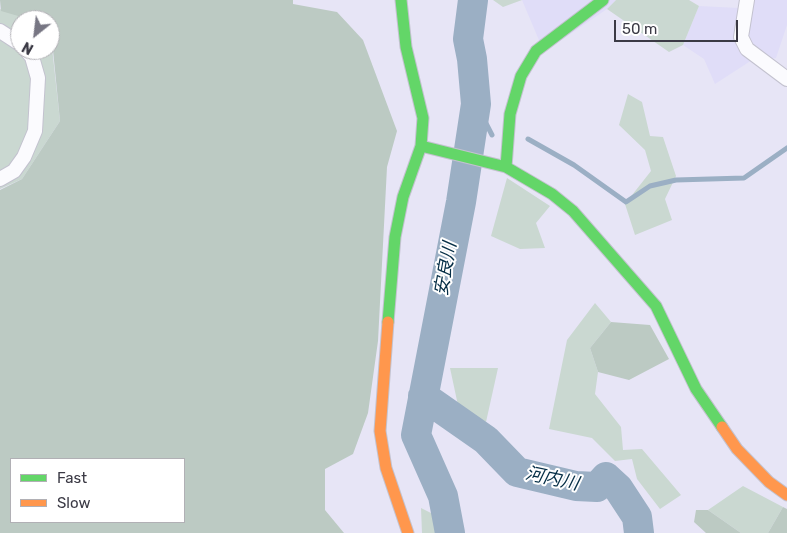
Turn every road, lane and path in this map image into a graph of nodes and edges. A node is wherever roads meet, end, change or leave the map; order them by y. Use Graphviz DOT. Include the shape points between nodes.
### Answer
graph roads {
  1 [pos="401,0"];
  2 [pos="603,0"];
  3 [pos="747,0"];
  4 [pos="33,60"];
  5 [pos="787,79"];
  6 [pos="421,146"];
  7 [pos="502,165"];
  8 [pos="0,180"];
  9 [pos="787,495"];
  10 [pos="408,533"];
  1 -- 6 [label="street" via="406,46 424,118"];
  2 -- 7 [label="street" via="536,50 521,76 514,98"];
  3 -- 5 [label="street" via="741,37 747,48"];
  4 -- 8 [label="street" via="38,78 35,131 14,171"];
  6 -- 7 [label="street"];
  6 -- 10 [label="street" via="403,197 395,237 380,431 386,468"];
  7 -- 9 [label="street" via="552,194 619,262 656,306 696,389 737,449 769,482"];
}
